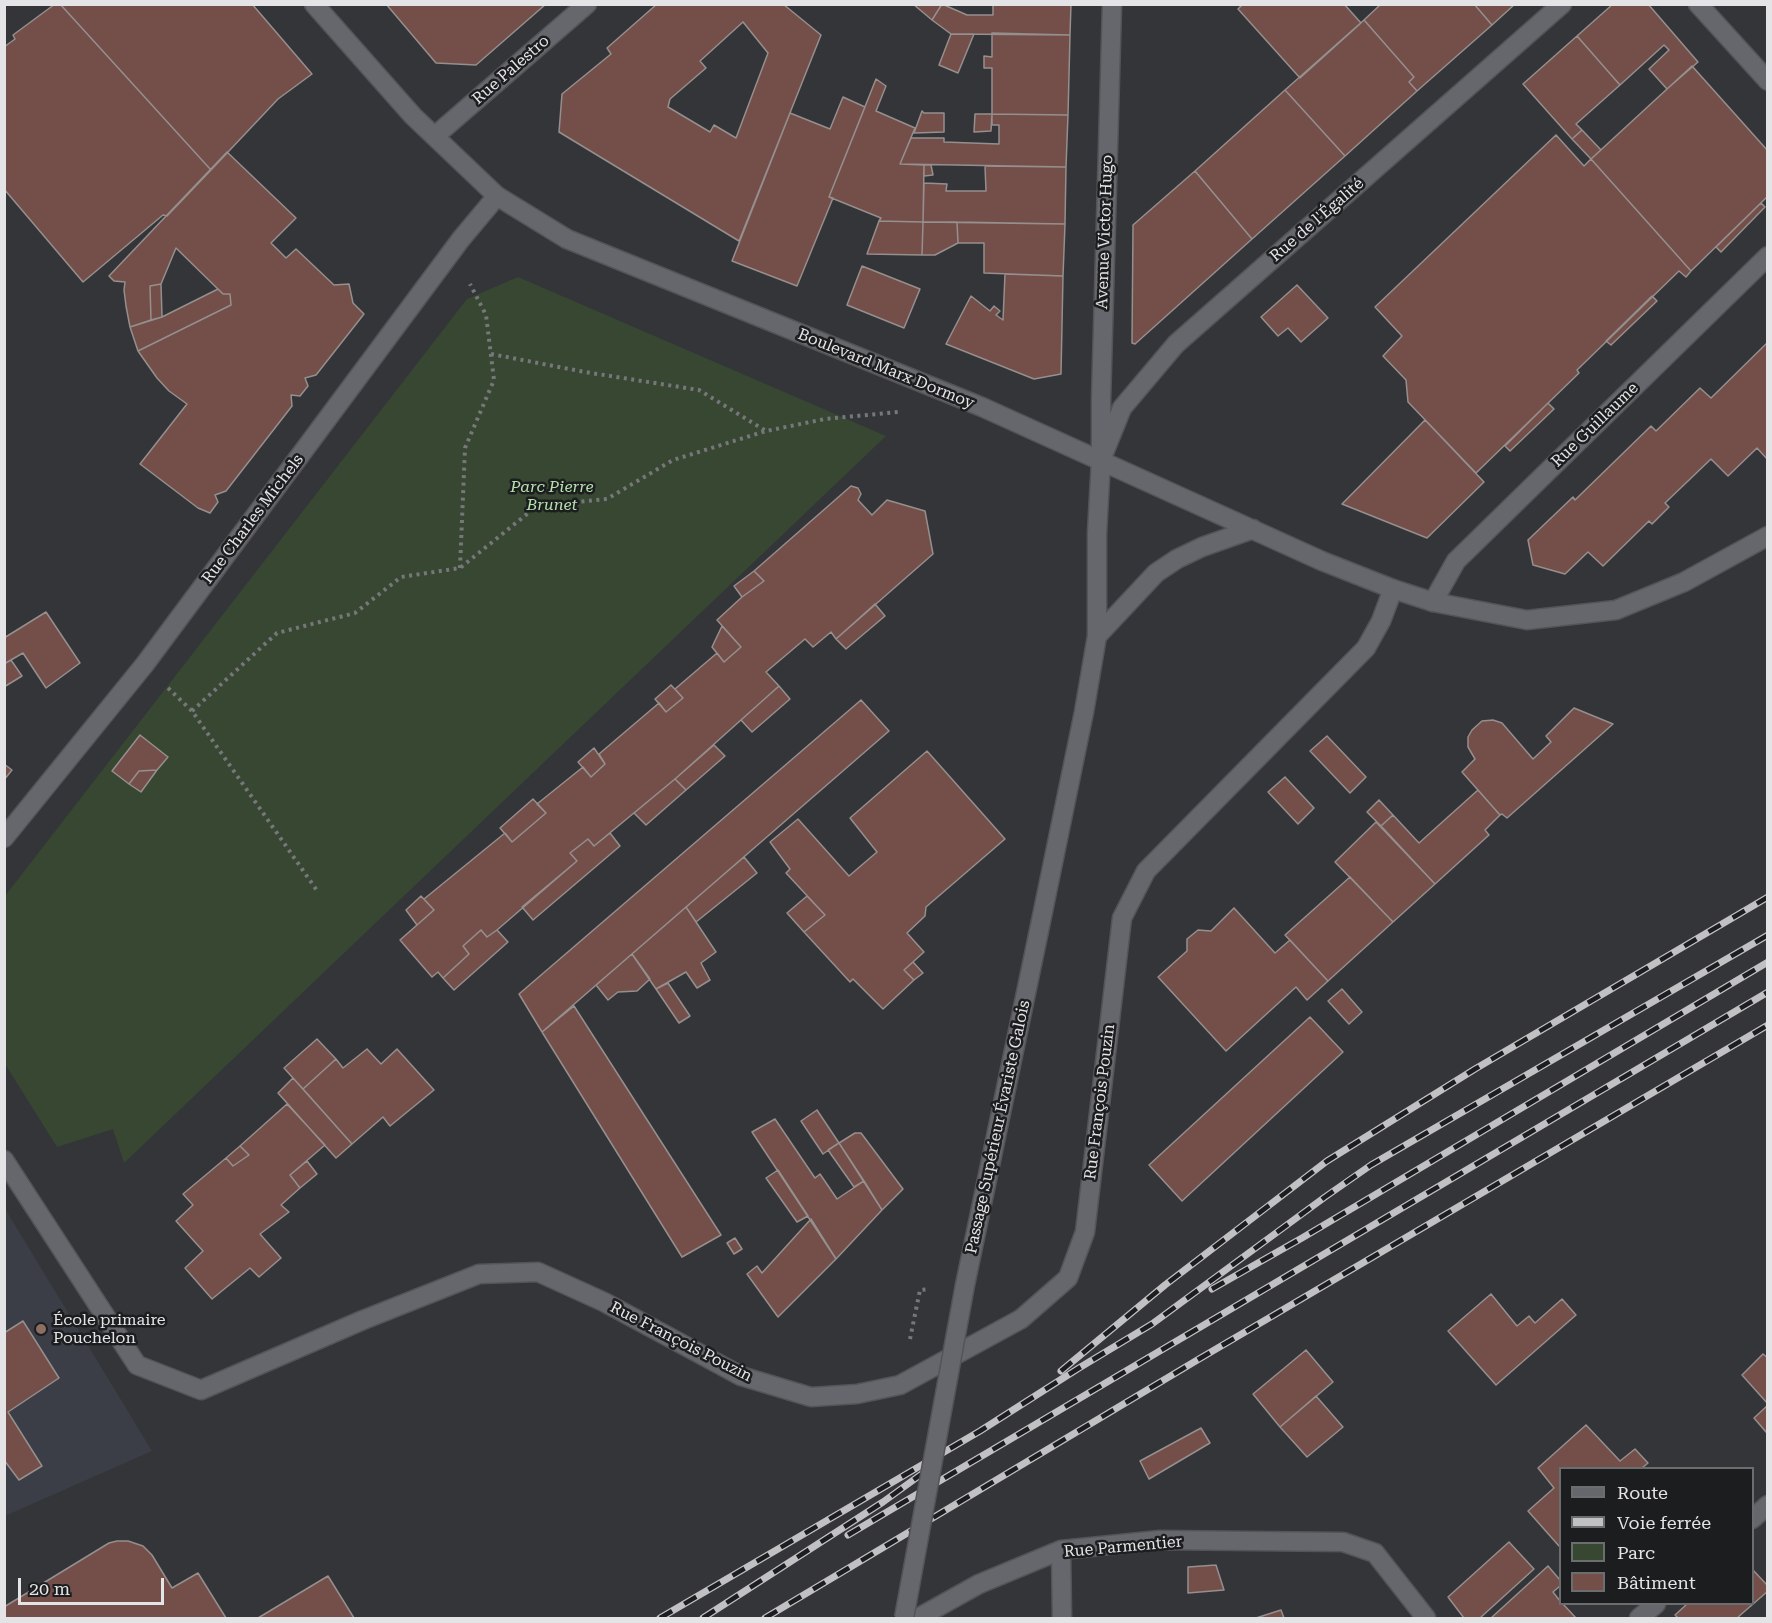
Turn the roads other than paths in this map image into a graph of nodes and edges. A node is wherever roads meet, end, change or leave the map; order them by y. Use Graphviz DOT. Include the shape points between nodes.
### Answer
graph roads {
  1 [pos="314,4"];
  2 [pos="587,4"];
  3 [pos="1112,4"];
  4 [pos="1562,4"];
  5 [pos="1698,4"];
  6 [pos="1767,81"];
  7 [pos="435,136"];
  8 [pos="497,196"];
  9 [pos="1767,256"];
  10 [pos="1101,460"];
  11 [pos="1253,529"];
  12 [pos="1767,536"];
  13 [pos="1393,589"];
  14 [pos="1432,602"];
  15 [pos="1097,636"];
  16 [pos="4,838"];
  17 [pos="4,1160"];
  18 [pos="1767,1505"];
  19 [pos="1754,1517"];
  20 [pos="1061,1550"];
  21 [pos="1655,1605"];
  22 [pos="904,1618"];
  23 [pos="918,1618"];
  24 [pos="1062,1618"];
  25 [pos="1426,1618"];
  26 [pos="1639,1618"];
  1 -- 7 [label="street, Boulevard Marx Dormoy"];
  2 -- 7 [label="street, Rue Palestro"];
  3 -- 10 [label="street, Avenue Victor Hugo"];
  4 -- 10 [label="street, Rue de l'Égalité" via="1176,344 1122,408"];
  5 -- 6 [label="street"];
  7 -- 8 [label="street, Boulevard Marx Dormoy"];
  8 -- 10 [label="street, Boulevard Marx Dormoy" via="567,239 982,407"];
  8 -- 16 [label="street, Rue Charles Michels" via="145,664"];
  9 -- 14 [label="street, Rue Guillaume" via="1456,561"];
  10 -- 11 [label="street, Boulevard Marx Dormoy"];
  10 -- 15 [label="street, Passage Supérieur Évariste Galois"];
  11 -- 13 [label="street, Boulevard Marx Dormoy"];
  11 -- 15 [label="street" via="1202,547 1156,573"];
  12 -- 14 [label="street, Boulevard Marx Dormoy" via="1684,582 1616,610 1527,620"];
  13 -- 14 [label="street, Boulevard Marx Dormoy"];
  13 -- 17 [label="street, Rue François Pouzin" via="1366,648 1146,871 1122,918 1084,1232 1068,1278 1021,1318 900,1385 857,1394 811,1397 741,1376 604,1302 538,1272 479,1274 201,1390 137,1365"];
  15 -- 22 [label="street, Passage Supérieur Évariste Galois, bridge" via="965,1285"];
  18 -- 19 [label="street"];
  20 -- 23 [label="street, Rue Parmentier" via="979,1584"];
  20 -- 24 [label="street"];
  20 -- 25 [label="street, Rue Parmentier" via="1160,1540 1343,1542 1375,1553"];
  21 -- 26 [label="street"];
}
